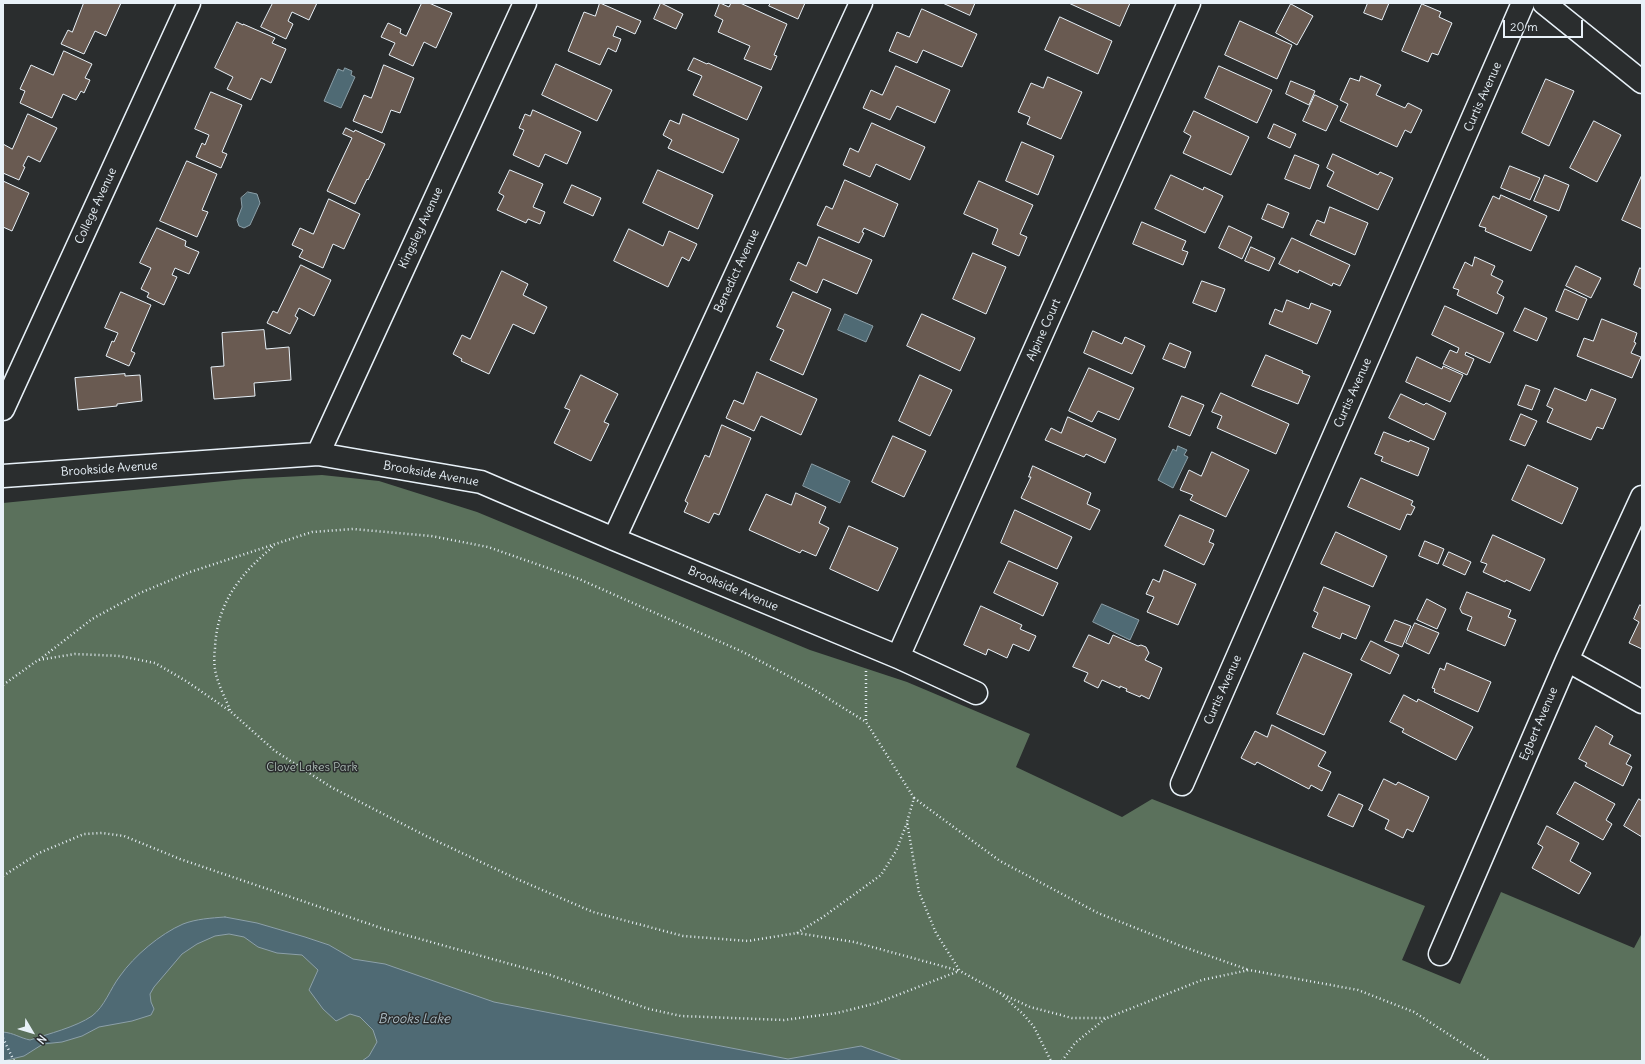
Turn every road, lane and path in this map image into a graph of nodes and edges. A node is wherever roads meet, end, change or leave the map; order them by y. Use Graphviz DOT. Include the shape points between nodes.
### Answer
graph roads {
  1 [pos="189,3"];
  2 [pos="525,3"];
  3 [pos="861,3"];
  4 [pos="1189,3"];
  5 [pos="1523,3"];
  6 [pos="1544,3"];
  7 [pos="1642,82"];
  8 [pos="3,409"];
  9 [pos="318,454"];
  10 [pos="3,476"];
  11 [pos="1642,497"];
  12 [pos="614,539"];
  13 [pos="277,543"];
  14 [pos="867,644"];
  15 [pos="898,657"];
  16 [pos="38,660"];
  17 [pos="1567,660"];
  18 [pos="3,684"];
  19 [pos="976,693"];
  20 [pos="1642,702"];
  21 [pos="230,711"];
  22 [pos="866,722"];
  23 [pos="1182,784"];
  24 [pos="914,798"];
  25 [pos="907,822"];
  26 [pos="3,876"];
  27 [pos="797,933"];
  28 [pos="1440,954"];
  29 [pos="1249,970"];
  30 [pos="960,971"];
  31 [pos="1000,993"];
  32 [pos="1107,1018"];
  33 [pos="3,1038"];
  34 [pos="14,1061"];
  35 [pos="1051,1061"];
  36 [pos="1062,1061"];
  37 [pos="1490,1061"];
  1 -- 8 [label="street, College Avenue"];
  2 -- 9 [label="street, Kingsley Avenue"];
  3 -- 12 [label="street, Benedict Avenue"];
  4 -- 15 [label="street, Alpine Court"];
  5 -- 23 [label="street, Curtis Avenue"];
  6 -- 7 [label="street"];
  9 -- 10 [label="street, Brookside Avenue"];
  9 -- 12 [label="street, Brookside Avenue" via="481,482"];
  11 -- 17 [label="street, Egbert Avenue"];
  12 -- 14 [label="street, Brookside Avenue"];
  13 -- 16 [label="path" via="190,572 140,593 92,619"];
  13 -- 21 [label="path" via="250,568 233,590 217,622 215,669"];
  13 -- 22 [label="path" via="312,532 352,529 431,536 488,547 579,579 743,652 813,689"];
  14 -- 15 [label="street, Brookside Avenue"];
  14 -- 22 [label="path"];
  15 -- 19 [label="street, Brookside Avenue"];
  16 -- 18 [label="path"];
  16 -- 21 [label="path" via="75,654 120,656 155,663"];
  17 -- 20 [label="street"];
  17 -- 28 [label="street, Egbert Avenue"];
  21 -- 27 [label="path" via="275,751 331,787 426,836 593,912 684,936 748,941"];
  22 -- 24 [label="path"];
  24 -- 25 [label="path"];
  24 -- 29 [label="path" via="1000,861 1098,913"];
  25 -- 27 [label="path" via="896,851 881,875"];
  25 -- 30 [label="path" via="919,892 936,933"];
  26 -- 30 [label="path" via="39,853 84,834 124,836 180,859 384,929 550,975 649,1009 681,1016 784,1020 837,1013 877,1003"];
  27 -- 30 [label="path" via="854,942"];
  29 -- 32 [label="path" via="1202,980"];
  29 -- 37 [label="path" via="1358,990 1414,1012"];
  30 -- 31 [label="path"];
  31 -- 32 [label="path" via="1030,1007 1072,1018"];
  31 -- 35 [label="path" via="1024,1014"];
  32 -- 36 [label="path" via="1075,1043"];
  33 -- 34 [label="path"];
}
